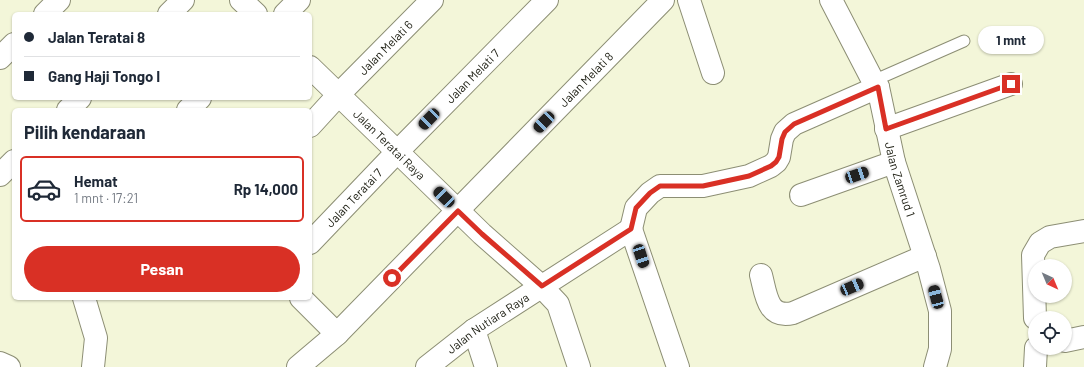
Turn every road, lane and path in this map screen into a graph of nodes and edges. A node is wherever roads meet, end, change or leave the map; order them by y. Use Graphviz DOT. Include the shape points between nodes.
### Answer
graph roads {
  1 [pos="59,0"];
  2 [pos="183,0"];
  3 [pos="241,0"];
  4 [pos="299,0"];
  5 [pos="432,0"];
  6 [pos="547,0"];
  7 [pos="663,0"];
  8 [pos="689,0"];
  9 [pos="835,1"];
  10 [pos="46,12"];
  11 [pos="171,12"];
  12 [pos="254,12"];
  13 [pos="287,12"];
  14 [pos="964,41"];
  15 [pos="12,46"];
  16 [pos="0,58"];
  17 [pos="312,69"];
  18 [pos="713,73"];
  19 [pos="875,84"];
  20 [pos="1011,84"];
  21 [pos="339,95"];
  22 [pos="78,100"];
  23 [pos="198,100"];
  24 [pos="70,108"];
  25 [pos="190,108"];
  26 [pos="312,124"];
  27 [pos="886,129"];
  28 [pos="397,152"];
  29 [pos="894,162"];
  30 [pos="12,163"];
  31 [pos="0,174"];
  32 [pos="801,195"];
  33 [pos="458,211"];
  34 [pos="631,229"];
  35 [pos="1084,231"];
  36 [pos="312,241"];
  37 [pos="925,256"];
  38 [pos="761,275"];
  39 [pos="542,286"];
  40 [pos="85,300"];
  41 [pos="303,300"];
  42 [pos="1035,311"];
  43 [pos="474,330"];
  44 [pos="337,334"];
  45 [pos="1084,337"];
  46 [pos="1072,340"];
  47 [pos="1036,355"];
  48 [pos="0,363"];
  49 [pos="9,367"];
  50 [pos="89,367"];
  51 [pos="298,367"];
  52 [pos="427,367"];
  53 [pos="486,367"];
  54 [pos="579,367"];
  55 [pos="678,367"];
  56 [pos="935,367"];
  57 [pos="1035,367"];
  1 -- 10 [label="street"];
  2 -- 11 [label="street"];
  3 -- 12 [label="street"];
  4 -- 13 [label="street"];
  5 -- 21 [label="street, Jalan Melati 6"];
  6 -- 28 [label="street, Jalan Melati 7"];
  7 -- 33 [label="street, Jalan Melati 8"];
  8 -- 18 [label="street"];
  9 -- 19 [label="street, Jalan Zamrud 1"];
  14 -- 19 [label="lane"];
  15 -- 16 [label="street"];
  17 -- 21 [label="street, Jalan Teratai Raya"];
  19 -- 27 [label="street, Jalan Zamrud 1"];
  19 -- 34 [label="street" via="794,124 785,132 779,157 771,166 749,176 703,186 660,186 636,208"];
  20 -- 27 [label="street"];
  21 -- 26 [label="street, Jalan Melati 6"];
  21 -- 28 [label="street, Jalan Teratai Raya"];
  22 -- 24 [label="street"];
  23 -- 25 [label="street"];
  27 -- 29 [label="street, Jalan Zamrud 1"];
  28 -- 33 [label="street, Jalan Teratai Raya"];
  28 -- 36 [label="street, Jalan Teratai 7"];
  29 -- 32 [label="street"];
  29 -- 37 [label="street, Jalan Zamrud 1"];
  30 -- 31 [label="street"];
  33 -- 39 [label="street, Jalan Teratai Raya"];
  33 -- 44 [label="street, Jalan Melati 8"];
  34 -- 39 [label="street, Jalan Nutiara Raya"];
  34 -- 55 [label="street"];
  35 -- 42 [label="street" via="1050,237 1040,243 1033,255"];
  37 -- 38 [label="street" via="785,314 776,312 769,304"];
  37 -- 56 [label="street, Jalan Zamrud 1" via="940,310 940,350"];
  39 -- 43 [label="street, Jalan Nutiara Raya"];
  39 -- 54 [label="street, Jalan Teratai Raya" via="558,304"];
  40 -- 50 [label="street" via="96,338"];
  41 -- 44 [label="street"];
  43 -- 52 [label="street, Jalan Nutiara Raya"];
  43 -- 53 [label="street"];
  44 -- 51 [label="street, Jalan Melati 8"];
  45 -- 46 [label="street"];
  47 -- 57 [label="street"];
  48 -- 49 [label="street"];
}
